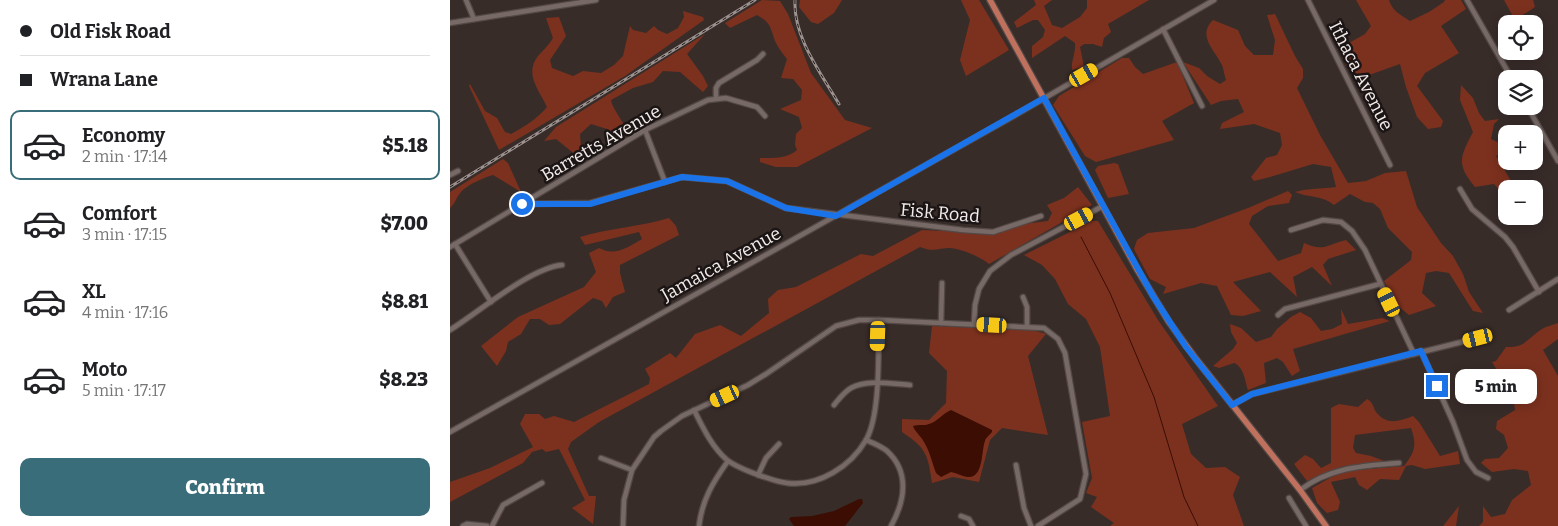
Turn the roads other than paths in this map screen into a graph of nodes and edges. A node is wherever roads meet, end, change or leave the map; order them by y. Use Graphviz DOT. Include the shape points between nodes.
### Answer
graph roads {
  1 [pos="466,0"];
  2 [pos="596,0"];
  3 [pos="990,0"];
  4 [pos="1214,0"];
  5 [pos="1308,0"];
  6 [pos="1467,0"];
  7 [pos="566,2"];
  8 [pos="474,19"];
  9 [pos="450,22"];
  10 [pos="1164,28"];
  11 [pos="763,54"];
  12 [pos="1507,70"];
  13 [pos="716,98"];
  14 [pos="1044,98"];
  15 [pos="1202,106"];
  16 [pos="1532,115"];
  17 [pos="765,116"];
  18 [pos="645,130"];
  19 [pos="1558,161"];
  20 [pos="1390,165"];
  21 [pos="458,171"];
  22 [pos="450,175"];
  23 [pos="665,182"];
  24 [pos="1460,190"];
  25 [pos="522,204"];
  26 [pos="1103,206"];
  27 [pos="836,216"];
  28 [pos="1041,216"];
  29 [pos="1291,230"];
  30 [pos="455,244"];
  31 [pos="450,247"];
  32 [pos="562,265"];
  33 [pos="1558,279"];
  34 [pos="942,283"];
  35 [pos="1380,284"];
  36 [pos="1539,292"];
  37 [pos="1023,297"];
  38 [pos="491,302"];
  39 [pos="1509,310"];
  40 [pos="1278,315"];
  41 [pos="879,320"];
  42 [pos="941,323"];
  43 [pos="974,324"];
  44 [pos="1027,326"];
  45 [pos="450,330"];
  46 [pos="1478,338"];
  47 [pos="1421,351"];
  48 [pos="1414,354"];
  49 [pos="876,384"];
  50 [pos="910,385"];
  51 [pos="834,405"];
  52 [pos="1232,405"];
  53 [pos="694,410"];
  54 [pos="450,432"];
  55 [pos="866,440"];
  56 [pos="779,444"];
  57 [pos="601,458"];
  58 [pos="728,461"];
  59 [pos="1399,463"];
  60 [pos="1016,465"];
  61 [pos="632,470"];
  62 [pos="758,475"];
  63 [pos="1488,478"];
  64 [pos="542,483"];
  65 [pos="1300,490"];
  66 [pos="1289,498"];
  67 [pos="961,516"];
  68 [pos="463,526"];
  69 [pos="487,526"];
  70 [pos="492,526"];
  71 [pos="624,526"];
  72 [pos="699,526"];
  73 [pos="891,526"];
  74 [pos="973,526"];
  75 [pos="1031,526"];
  76 [pos="1038,526"];
  77 [pos="1306,526"];
  78 [pos="1326,526"];
  1 -- 8 [label="street"];
  2 -- 7 [label="street"];
  3 -- 14 [label="main road"];
  4 -- 10 [label="street, Jamaica Avenue"];
  5 -- 20 [label="street, Ithaca Avenue"];
  6 -- 12 [label="street"];
  7 -- 8 [label="street"];
  8 -- 9 [label="street"];
  10 -- 14 [label="street, Jamaica Avenue"];
  10 -- 15 [label="street"];
  11 -- 13 [label="street" via="719,83"];
  13 -- 17 [label="street, Barretts Avenue" via="757,108"];
  13 -- 18 [label="street, Barretts Avenue"];
  14 -- 26 [label="main road"];
  14 -- 27 [label="street, Jamaica Avenue"];
  16 -- 19 [label="street"];
  18 -- 23 [label="street"];
  18 -- 25 [label="street, Barretts Avenue"];
  21 -- 22 [label="street"];
  23 -- 25 [label="street, Fisk Road" via="590,204"];
  23 -- 27 [label="street, Fisk Road" via="682,177 727,181 786,208"];
  24 -- 36 [label="street" via="1472,209 1513,247"];
  25 -- 30 [label="street, Barretts Avenue"];
  26 -- 43 [label="street" via="1011,255 990,271 979,289"];
  26 -- 52 [label="main road" via="1169,322"];
  27 -- 28 [label="street, Fisk Road" via="993,232"];
  27 -- 54 [label="street, Jamaica Avenue"];
  29 -- 35 [label="street" via="1323,220 1341,222 1352,231 1364,250"];
  30 -- 31 [label="street, Barretts Avenue"];
  30 -- 38 [label="street"];
  32 -- 38 [label="street" via="544,269"];
  33 -- 36 [label="street"];
  34 -- 42 [label="street"];
  35 -- 40 [label="street" via="1285,309"];
  35 -- 48 [label="street"];
  36 -- 39 [label="street"];
  37 -- 44 [label="street" via="1027,307"];
  38 -- 45 [label="street"];
  41 -- 42 [label="street"];
  41 -- 49 [label="street"];
  41 -- 53 [label="street" via="859,320 836,326 760,378"];
  42 -- 43 [label="street"];
  43 -- 44 [label="street"];
  44 -- 76 [label="street" via="1044,328 1058,339 1065,353 1086,474 1080,499"];
  46 -- 47 [label="street"];
  47 -- 48 [label="street"];
  47 -- 63 [label="street" via="1468,460 1476,472"];
  48 -- 52 [label="street" via="1252,394"];
  49 -- 50 [label="street"];
  49 -- 51 [label="street" via="849,389"];
  49 -- 55 [label="street" via="873,420"];
  52 -- 65 [label="main road"];
  53 -- 58 [label="street" via="712,443"];
  53 -- 61 [label="street" via="661,430"];
  55 -- 62 [label="street" via="844,465 816,480 789,483"];
  55 -- 73 [label="street" via="886,450 902,475 901,507"];
  56 -- 62 [label="street" via="766,458"];
  57 -- 61 [label="street"];
  58 -- 62 [label="street"];
  58 -- 72 [label="street" via="710,486"];
  59 -- 65 [label="street" via="1340,470"];
  60 -- 75 [label="street"];
  61 -- 71 [label="street" via="624,500"];
  64 -- 70 [label="street" via="503,505"];
  65 -- 78 [label="main road"];
  66 -- 77 [label="street"];
  67 -- 74 [label="street" via="969,519"];
  68 -- 69 [label="street"];
}
